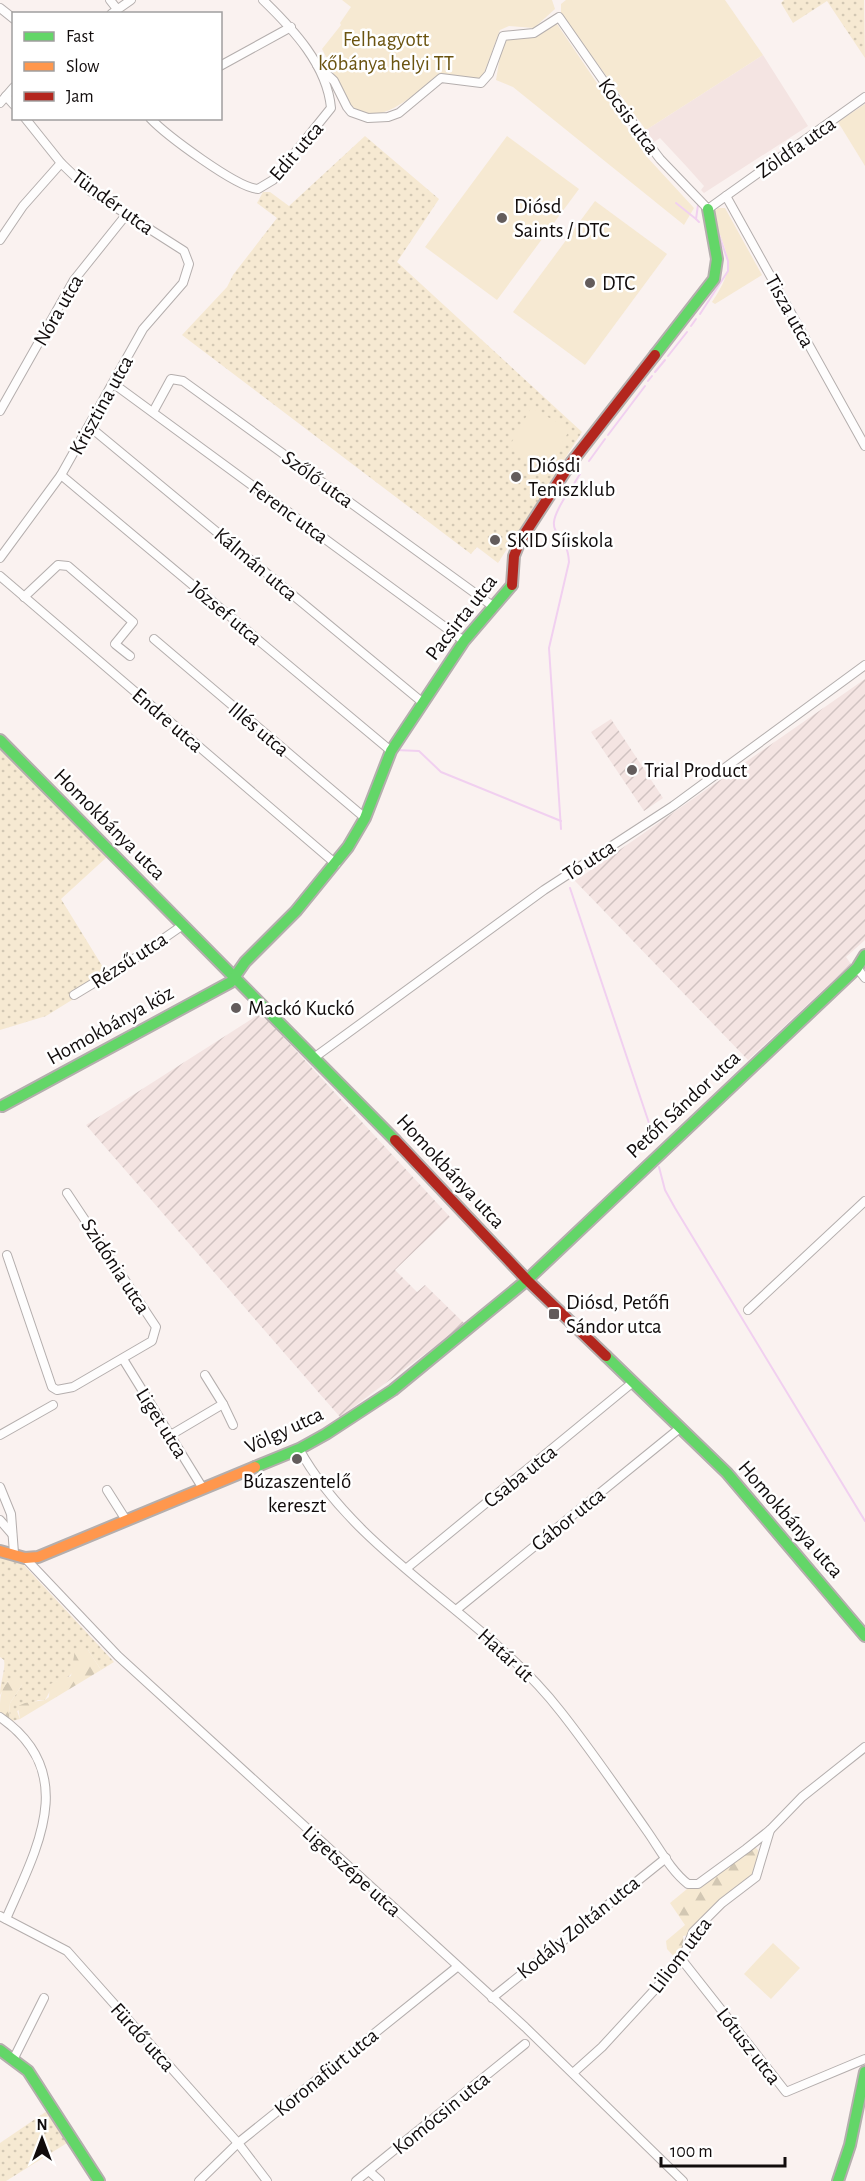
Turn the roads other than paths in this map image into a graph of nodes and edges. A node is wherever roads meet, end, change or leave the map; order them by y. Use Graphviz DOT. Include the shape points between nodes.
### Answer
graph roads {
  1 [pos="110,0"];
  2 [pos="131,0"];
  3 [pos="264,0"];
  4 [pos="0,8"];
  5 [pos="114,11"];
  6 [pos="12,17"];
  7 [pos="291,27"];
  8 [pos="222,65"];
  9 [pos="317,65"];
  10 [pos="12,89"];
  11 [pos="6,96"];
  12 [pos="865,97"];
  13 [pos="0,103"];
  14 [pos="12,103"];
  15 [pos="27,120"];
  16 [pos="152,120"];
  17 [pos="61,163"];
  18 [pos="726,196"];
  19 [pos="708,209"];
  20 [pos="126,215"];
  21 [pos="0,240"];
  22 [pos="184,251"];
  23 [pos="114,384"];
  24 [pos="0,411"];
  25 [pos="153,412"];
  26 [pos="90,427"];
  27 [pos="865,446"];
  28 [pos="61,475"];
  29 [pos="0,558"];
  30 [pos="0,576"];
  31 [pos="24,597"];
  32 [pos="494,607"];
  33 [pos="154,639"];
  34 [pos="464,642"];
  35 [pos="130,656"];
  36 [pos="865,665"];
  37 [pos="422,702"];
  38 [pos="0,740"];
  39 [pos="391,751"];
  40 [pos="365,818"];
  41 [pos="336,864"];
  42 [pos="183,925"];
  43 [pos="865,955"];
  44 [pos="857,968"];
  45 [pos="235,977"];
  46 [pos="865,978"];
  47 [pos="74,995"];
  48 [pos="315,1057"];
  49 [pos="2,1106"];
  50 [pos="67,1193"];
  51 [pos="865,1201"];
  52 [pos="7,1255"];
  53 [pos="527,1280"];
  54 [pos="748,1310"];
  55 [pos="123,1359"];
  56 [pos="205,1375"];
  57 [pos="632,1383"];
  58 [pos="223,1404"];
  59 [pos="53,1405"];
  60 [pos="233,1425"];
  61 [pos="680,1428"];
  62 [pos="0,1435"];
  63 [pos="169,1436"];
  64 [pos="299,1449"];
  65 [pos="0,1487"];
  66 [pos="202,1487"];
  67 [pos="107,1490"];
  68 [pos="0,1520"];
  69 [pos="126,1520"];
  70 [pos="13,1535"];
  71 [pos="0,1551"];
  72 [pos="20,1555"];
  73 [pos="407,1568"];
  74 [pos="456,1610"];
  75 [pos="865,1636"];
  76 [pos="0,1717"];
  77 [pos="865,1747"];
  78 [pos="770,1830"];
  79 [pos="666,1858"];
  80 [pos="688,1884"];
  81 [pos="3,1917"];
  82 [pos="682,1960"];
  83 [pos="457,1967"];
  84 [pos="44,1998"];
  85 [pos="492,1998"];
  86 [pos="525,2044"];
  87 [pos="0,2050"];
  88 [pos="14,2058"];
  89 [pos="865,2059"];
  90 [pos="865,2072"];
  91 [pos="573,2073"];
  92 [pos="864,2088"];
  93 [pos="238,2143"];
  94 [pos="369,2171"];
  95 [pos="99,2181"];
  96 [pos="199,2181"];
  97 [pos="267,2181"];
  98 [pos="356,2181"];
  99 [pos="380,2181"];
  100 [pos="683,2181"];
  101 [pos="838,2181"];
  1 -- 5 [label="street"];
  2 -- 5 [label="street"];
  3 -- 7 [label="street"];
  4 -- 6 [label="street"];
  7 -- 8 [label="street"];
  7 -- 9 [label="street"];
  9 -- 16 [label="street, Edit utca" via="331,108 273,180 258,189 243,186"];
  9 -- 19 [label="street, Kocsis utca" via="334,81 351,112 368,118 388,117 441,78 481,83 489,74 503,36 534,33 559,17 642,136"];
  10 -- 11 [label="street"];
  11 -- 13 [label="street"];
  11 -- 14 [label="street"];
  12 -- 18 [label="street, Zöldfa utca"];
  15 -- 17 [label="street, Tündér utca"];
  17 -- 20 [label="street, Tündér utca" via="90,191"];
  17 -- 21 [label="street" via="23,206"];
  18 -- 19 [label="street"];
  18 -- 27 [label="street, Tisza utca"];
  19 -- 32 [label="street, Pacsirta utca" via="717,259 714,279 570,464 520,541 514,556 514,581"];
  20 -- 22 [label="street, Tündér utca"];
  20 -- 24 [label="street, Nóra utca" via="74,279"];
  22 -- 23 [label="street, Krisztina utca" via="189,264 187,277 143,329"];
  23 -- 25 [label="street, Ferenc utca"];
  23 -- 26 [label="street, Krisztina utca"];
  25 -- 32 [label="street, Szőlő utca" via="168,382 174,378 183,381"];
  25 -- 34 [label="street, Ferenc utca"];
  26 -- 28 [label="street, Krisztina utca"];
  26 -- 37 [label="street, Kálmán utca"];
  28 -- 29 [label="street, Krisztina utca"];
  28 -- 39 [label="street, József utca"];
  30 -- 31 [label="street, Endre utca"];
  31 -- 35 [label="street" via="58,565 68,566 133,622 115,644"];
  31 -- 41 [label="street, Endre utca"];
  32 -- 34 [label="street, Pacsirta utca"];
  33 -- 40 [label="street, Illés utca"];
  34 -- 37 [label="street, Pacsirta utca"];
  36 -- 48 [label="street, Tó utca" via="673,806 536,896"];
  37 -- 39 [label="street, Pacsirta utca"];
  38 -- 42 [label="street, Homokbánya utca"];
  39 -- 40 [label="street, Pacsirta utca"];
  40 -- 41 [label="street, Pacsirta utca"];
  41 -- 45 [label="street, Pacsirta utca"];
  42 -- 45 [label="street, Homokbánya utca"];
  42 -- 47 [label="street, Rézsű utca"];
  43 -- 44 [label="street, Petőfi Sándor utca"];
  44 -- 46 [label="street"];
  44 -- 53 [label="street, Petőfi Sándor utca"];
  45 -- 48 [label="street, Homokbánya utca"];
  45 -- 49 [label="street, Homokbánya köz"];
  48 -- 53 [label="street, Homokbánya utca"];
  50 -- 55 [label="street, Szidónia utca" via="156,1327 152,1341"];
  51 -- 54 [label="street"];
  52 -- 55 [label="street, Szidónia utca" via="52,1387 73,1387"];
  53 -- 57 [label="street, Homokbánya utca"];
  53 -- 64 [label="street, Völgy utca" via="393,1390"];
  55 -- 63 [label="street, Liget utca"];
  56 -- 58 [label="street"];
  57 -- 61 [label="street, Homokbánya utca"];
  57 -- 73 [label="street, Csaba utca"];
  58 -- 60 [label="street"];
  58 -- 63 [label="street"];
  59 -- 62 [label="street"];
  61 -- 74 [label="street, Gábor utca"];
  61 -- 75 [label="street, Homokbánya utca" via="748,1496"];
  63 -- 66 [label="street, Liget utca"];
  64 -- 66 [label="street, Völgy utca"];
  64 -- 73 [label="street, Határ út" via="336,1501"];
  65 -- 70 [label="street" via="11,1514"];
  66 -- 69 [label="street, Völgy utca"];
  67 -- 69 [label="street"];
  68 -- 70 [label="street"];
  69 -- 72 [label="street, Völgy utca" via="38,1557"];
  70 -- 72 [label="street"];
  71 -- 72 [label="street"];
  72 -- 83 [label="street, Ligetszépe utca" via="118,1656"];
  73 -- 74 [label="street, Határ út"];
  74 -- 79 [label="street, Határ út" via="545,1693"];
  76 -- 81 [label="street" via="32,1749 43,1776 46,1798 41,1839"];
  77 -- 78 [label="street, Liliom utca"];
  78 -- 80 [label="street, Liliom utca" via="698,1884"];
  78 -- 82 [label="street, Liliom utca" via="756,1877 693,1932"];
  79 -- 80 [label="street, Határ út"];
  79 -- 85 [label="street, Kodály Zoltán utca"];
  81 -- 93 [label="street, Fürdő utca" via="67,1951"];
  82 -- 89 [label="street, Lótusz utca" via="786,2092"];
  82 -- 91 [label="street, Liliom utca" via="602,2048"];
  83 -- 85 [label="street, Ligetszépe utca"];
  83 -- 93 [label="street, Koronafürt utca"];
  84 -- 88 [label="street"];
  85 -- 91 [label="street, Ligetszépe utca"];
  86 -- 94 [label="street, Komócsin utca"];
  87 -- 88 [label="street"];
  88 -- 95 [label="street" via="28,2071"];
  90 -- 92 [label="street"];
  91 -- 100 [label="street, Ligetszépe utca"];
  92 -- 101 [label="street"];
  93 -- 96 [label="street, Koronafürt utca"];
  93 -- 97 [label="street, Fürdő utca"];
  94 -- 98 [label="street, Komócsin utca"];
  94 -- 99 [label="street"];
}
